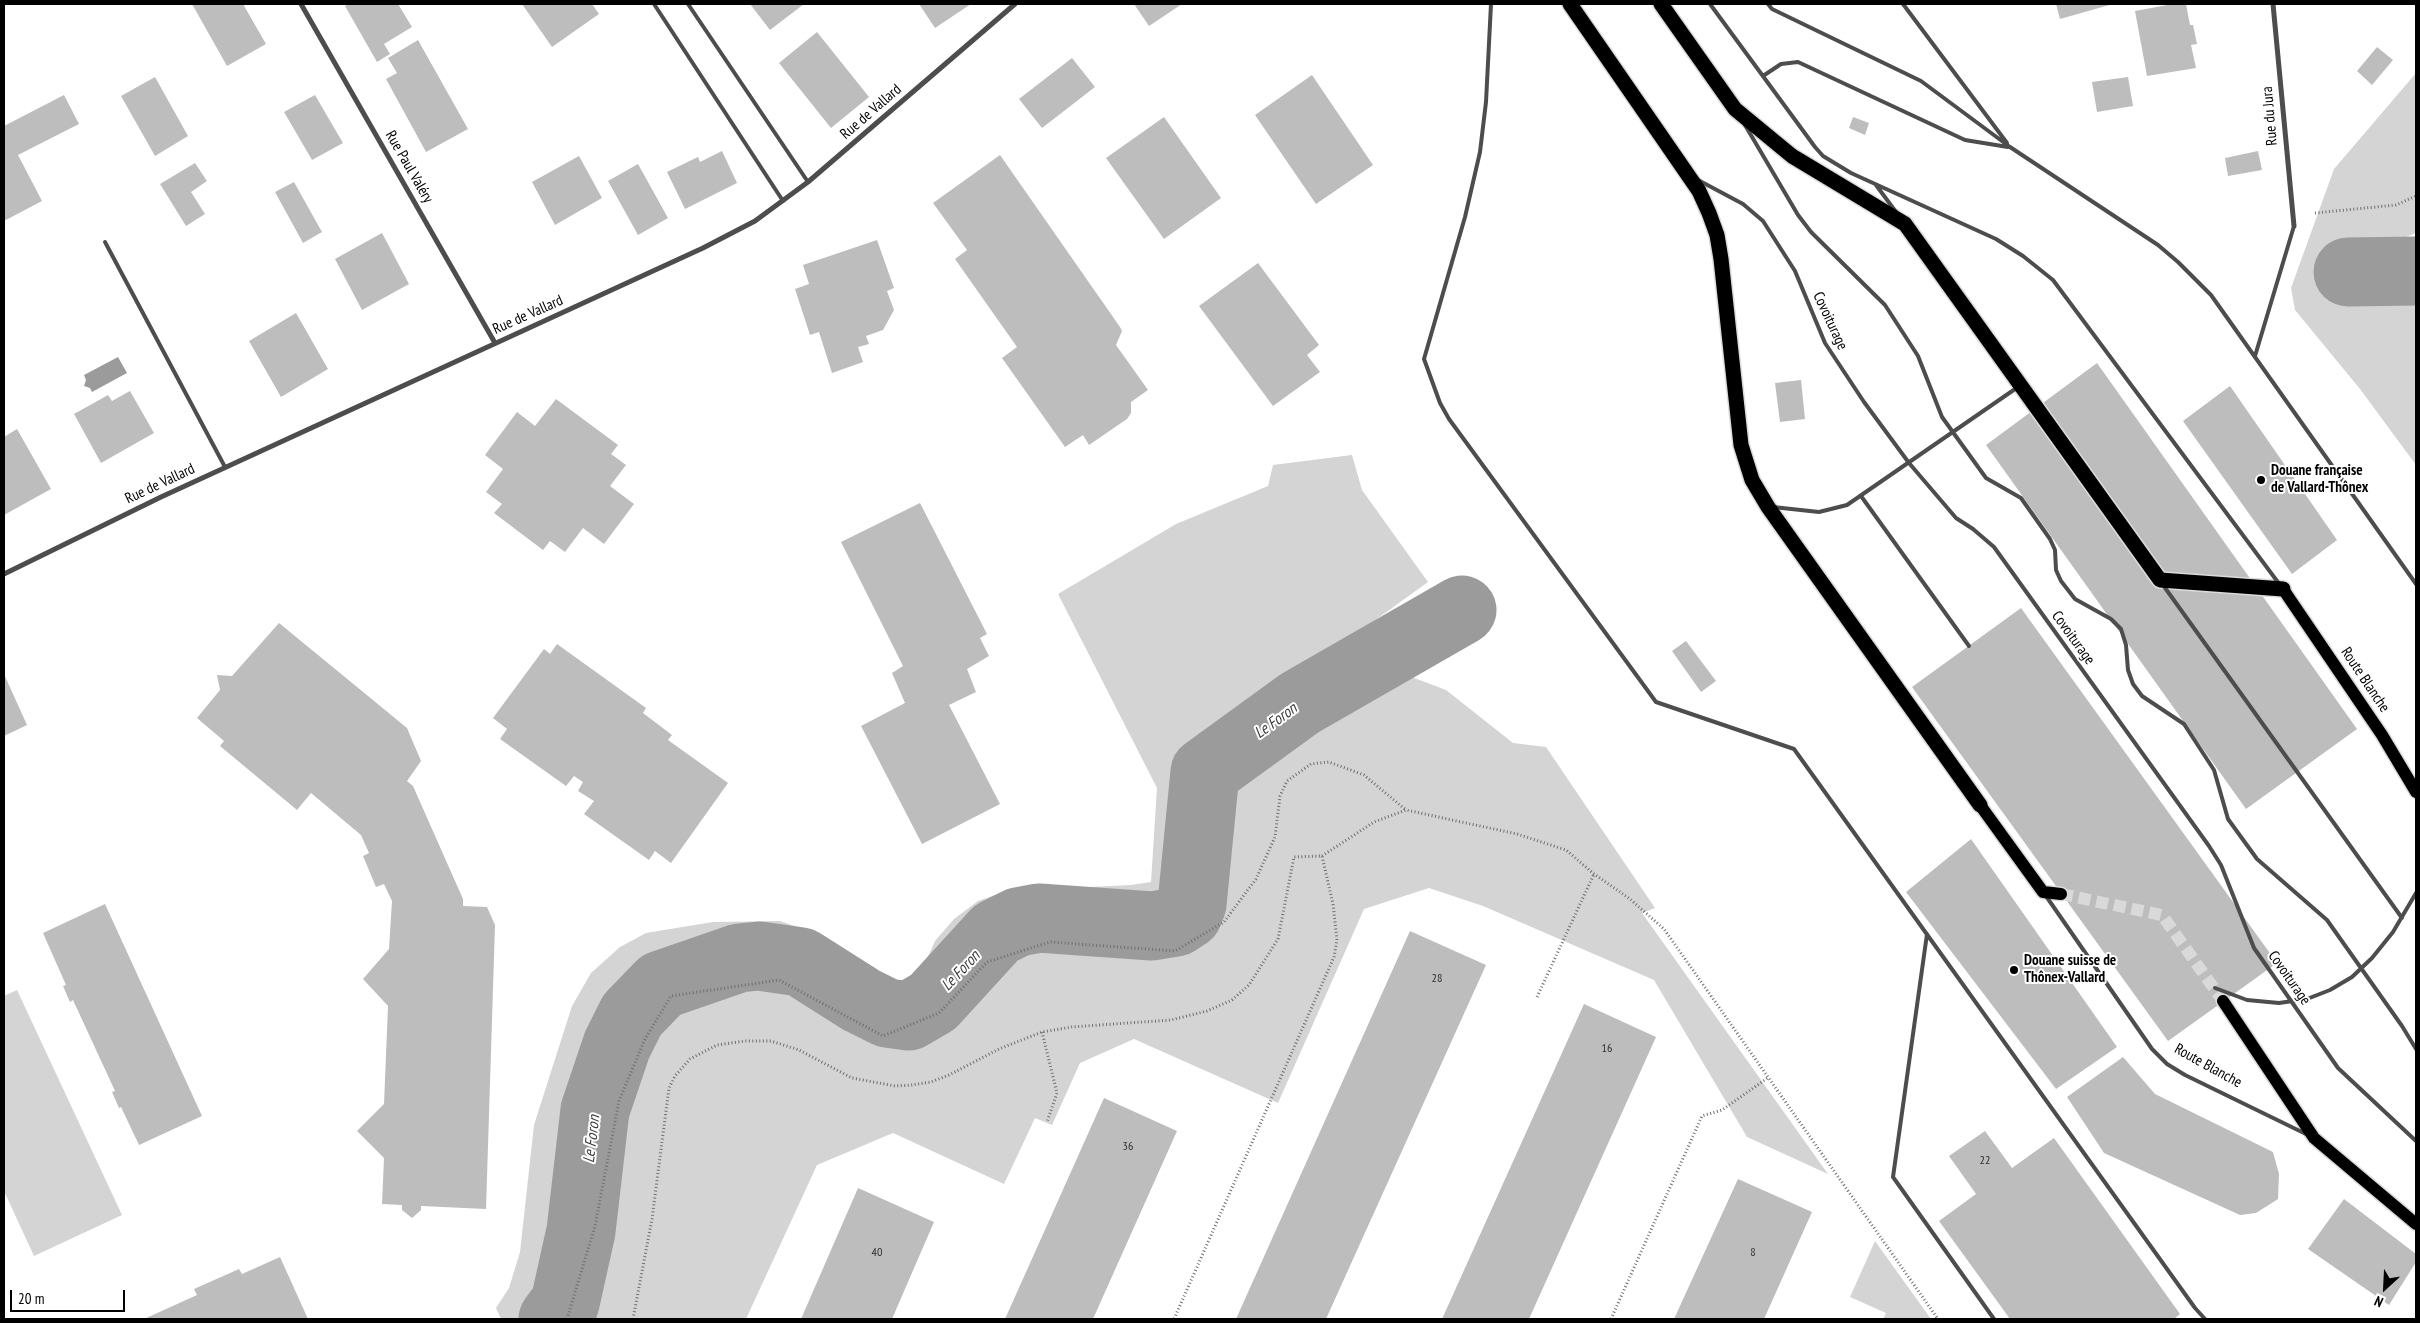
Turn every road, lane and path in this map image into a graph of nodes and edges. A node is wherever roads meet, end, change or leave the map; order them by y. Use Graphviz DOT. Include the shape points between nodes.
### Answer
graph roads {
  1 [pos="301,4"];
  2 [pos="654,4"];
  3 [pos="688,4"];
  4 [pos="1015,4"];
  5 [pos="1492,4"];
  6 [pos="1570,4"];
  7 [pos="1661,4"];
  8 [pos="1710,4"];
  9 [pos="1768,4"];
  10 [pos="1904,4"];
  11 [pos="2273,4"];
  12 [pos="1763,76"];
  13 [pos="1735,109"];
  14 [pos="2010,147"];
  15 [pos="1688,174"];
  16 [pos="808,182"];
  17 [pos="1876,185"];
  18 [pos="2416,196"];
  19 [pos="784,201"];
  20 [pos="2292,215"];
  21 [pos="1904,224"];
  22 [pos="2294,226"];
  23 [pos="106,242"];
  24 [pos="495,343"];
  25 [pos="2256,356"];
  26 [pos="2020,385"];
  27 [pos="1953,432"];
  28 [pos="1909,463"];
  29 [pos="225,467"];
  30 [pos="1861,496"];
  31 [pos="1768,507"];
  32 [pos="4,574"];
  33 [pos="2160,580"];
  34 [pos="2416,584"];
  35 [pos="2283,588"];
  36 [pos="1969,646"];
  37 [pos="2416,792"];
  38 [pos="1980,805"];
  39 [pos="1406,810"];
  40 [pos="1322,856"];
  41 [pos="1594,874"];
  42 [pos="2043,892"];
  43 [pos="2416,893"];
  44 [pos="2062,894"];
  45 [pos="2402,918"];
  46 [pos="1927,934"];
  47 [pos="2361,968"];
  48 [pos="2215,988"];
  49 [pos="1537,997"];
  50 [pos="2223,1002"];
  51 [pos="2291,1002"];
  52 [pos="1042,1032"];
  53 [pos="2416,1049"];
  54 [pos="1769,1077"];
  55 [pos="1047,1122"];
  56 [pos="2314,1138"];
  57 [pos="2416,1141"];
  58 [pos="2416,1224"];
  59 [pos="567,1319"];
  60 [pos="633,1319"];
  61 [pos="1174,1319"];
  62 [pos="1611,1319"];
  63 [pos="1938,1319"];
  64 [pos="1994,1319"];
  65 [pos="2205,1319"];
  1 -- 24 [label="street, Rue Paul Valéry"];
  2 -- 19 [label="lane"];
  3 -- 16 [label="lane"];
  4 -- 16 [label="street, Rue de Vallard"];
  5 -- 46 [label="lane" via="1480,152 1465,218 1424,359 1435,390 1449,419 1656,702 1794,748"];
  6 -- 15 [label="highway"];
  7 -- 13 [label="highway"];
  8 -- 12 [label="lane"];
  9 -- 14 [label="lane" via="1772,9 1921,80"];
  10 -- 14 [label="lane"];
  11 -- 20 [label="street, Rue du Jura"];
  12 -- 14 [label="lane" via="1781,64 1798,62 1965,140"];
  12 -- 17 [label="lane" via="1819,152 1841,168"];
  13 -- 21 [label="highway" via="1792,156"];
  13 -- 27 [label="lane, Covoiturage" via="1811,232 1885,305 1915,351 1940,412"];
  14 -- 25 [label="lane" via="2158,245 2211,295"];
  15 -- 28 [label="lane, Covoiturage" via="1743,204 1763,221 1795,271 1825,343"];
  15 -- 31 [label="highway" via="1707,207 1717,236 1741,445 1752,480"];
  16 -- 19 [label="street, Rue de Vallard"];
  17 -- 21 [label="lane"];
  17 -- 35 [label="lane" via="1996,239 2052,280"];
  18 -- 20 [label="path" via="2396,205"];
  19 -- 24 [label="street, Rue de Vallard" via="755,221 703,248"];
  20 -- 22 [label="street, Rue du Jura"];
  21 -- 26 [label="highway"];
  22 -- 25 [label="lane"];
  23 -- 29 [label="lane"];
  24 -- 29 [label="street, Rue de Vallard"];
  25 -- 34 [label="lane"];
  26 -- 27 [label="lane"];
  26 -- 33 [label="highway"];
  27 -- 28 [label="lane"];
  27 -- 47 [label="lane, Covoiturage" via="1990,482 2012,492 2024,502 2052,542 2058,576 2075,599 2111,619 2121,629 2132,684 2142,696 2184,724 2214,770 2228,819 2256,860 2322,914"];
  28 -- 30 [label="lane"];
  28 -- 51 [label="lane, Covoiturage" via="1956,518 1994,548 2209,846 2221,865 2250,940"];
  29 -- 32 [label="street, Rue de Vallard"];
  30 -- 31 [label="lane" via="1829,511"];
  30 -- 36 [label="lane"];
  31 -- 38 [label="highway"];
  33 -- 35 [label="highway"];
  33 -- 45 [label="lane"];
  35 -- 37 [label="main road, Route Blanche" via="2382,735"];
  38 -- 42 [label="main road, Route Blanche"];
  39 -- 40 [label="path" via="1374,822"];
  39 -- 41 [label="path" via="1517,834 1566,850"];
  39 -- 59 [label="path" via="1364,775 1328,762 1311,764 1287,781 1280,796 1275,836 1256,879 1224,922 1175,951 1050,942 987,962 939,1013 883,1036 779,980 671,996 645,1040 619,1101 595,1226"];
  40 -- 52 [label="path" via="1294,857 1278,939 1249,985 1232,1000 1207,1011 1171,1020"];
  40 -- 61 [label="path" via="1333,904 1337,940 1334,956"];
  41 -- 49 [label="path"];
  41 -- 54 [label="path" via="1630,899 1664,929"];
  42 -- 44 [label="main road"];
  42 -- 56 [label="lane, Route Blanche" via="2152,1049 2167,1064"];
  43 -- 45 [label="lane"];
  45 -- 47 [label="lane" via="2383,946"];
  46 -- 64 [label="lane" via="1894,1177"];
  46 -- 65 [label="lane"];
  47 -- 51 [label="lane" via="2330,990"];
  47 -- 53 [label="lane, Covoiturage"];
  48 -- 51 [label="lane" via="2247,1000"];
  50 -- 56 [label="main road, Route Blanche"];
  51 -- 57 [label="lane, Covoiturage" via="2338,1068"];
  52 -- 55 [label="path" via="1057,1093"];
  52 -- 60 [label="path" via="999,1049 949,1075 912,1085 894,1086 852,1078 799,1050 771,1041 717,1045 690,1059 669,1088 652,1219"];
  54 -- 62 [label="path" via="1722,1110 1702,1116"];
  54 -- 63 [label="path"];
  56 -- 58 [label="main road, Route Blanche"];
}
